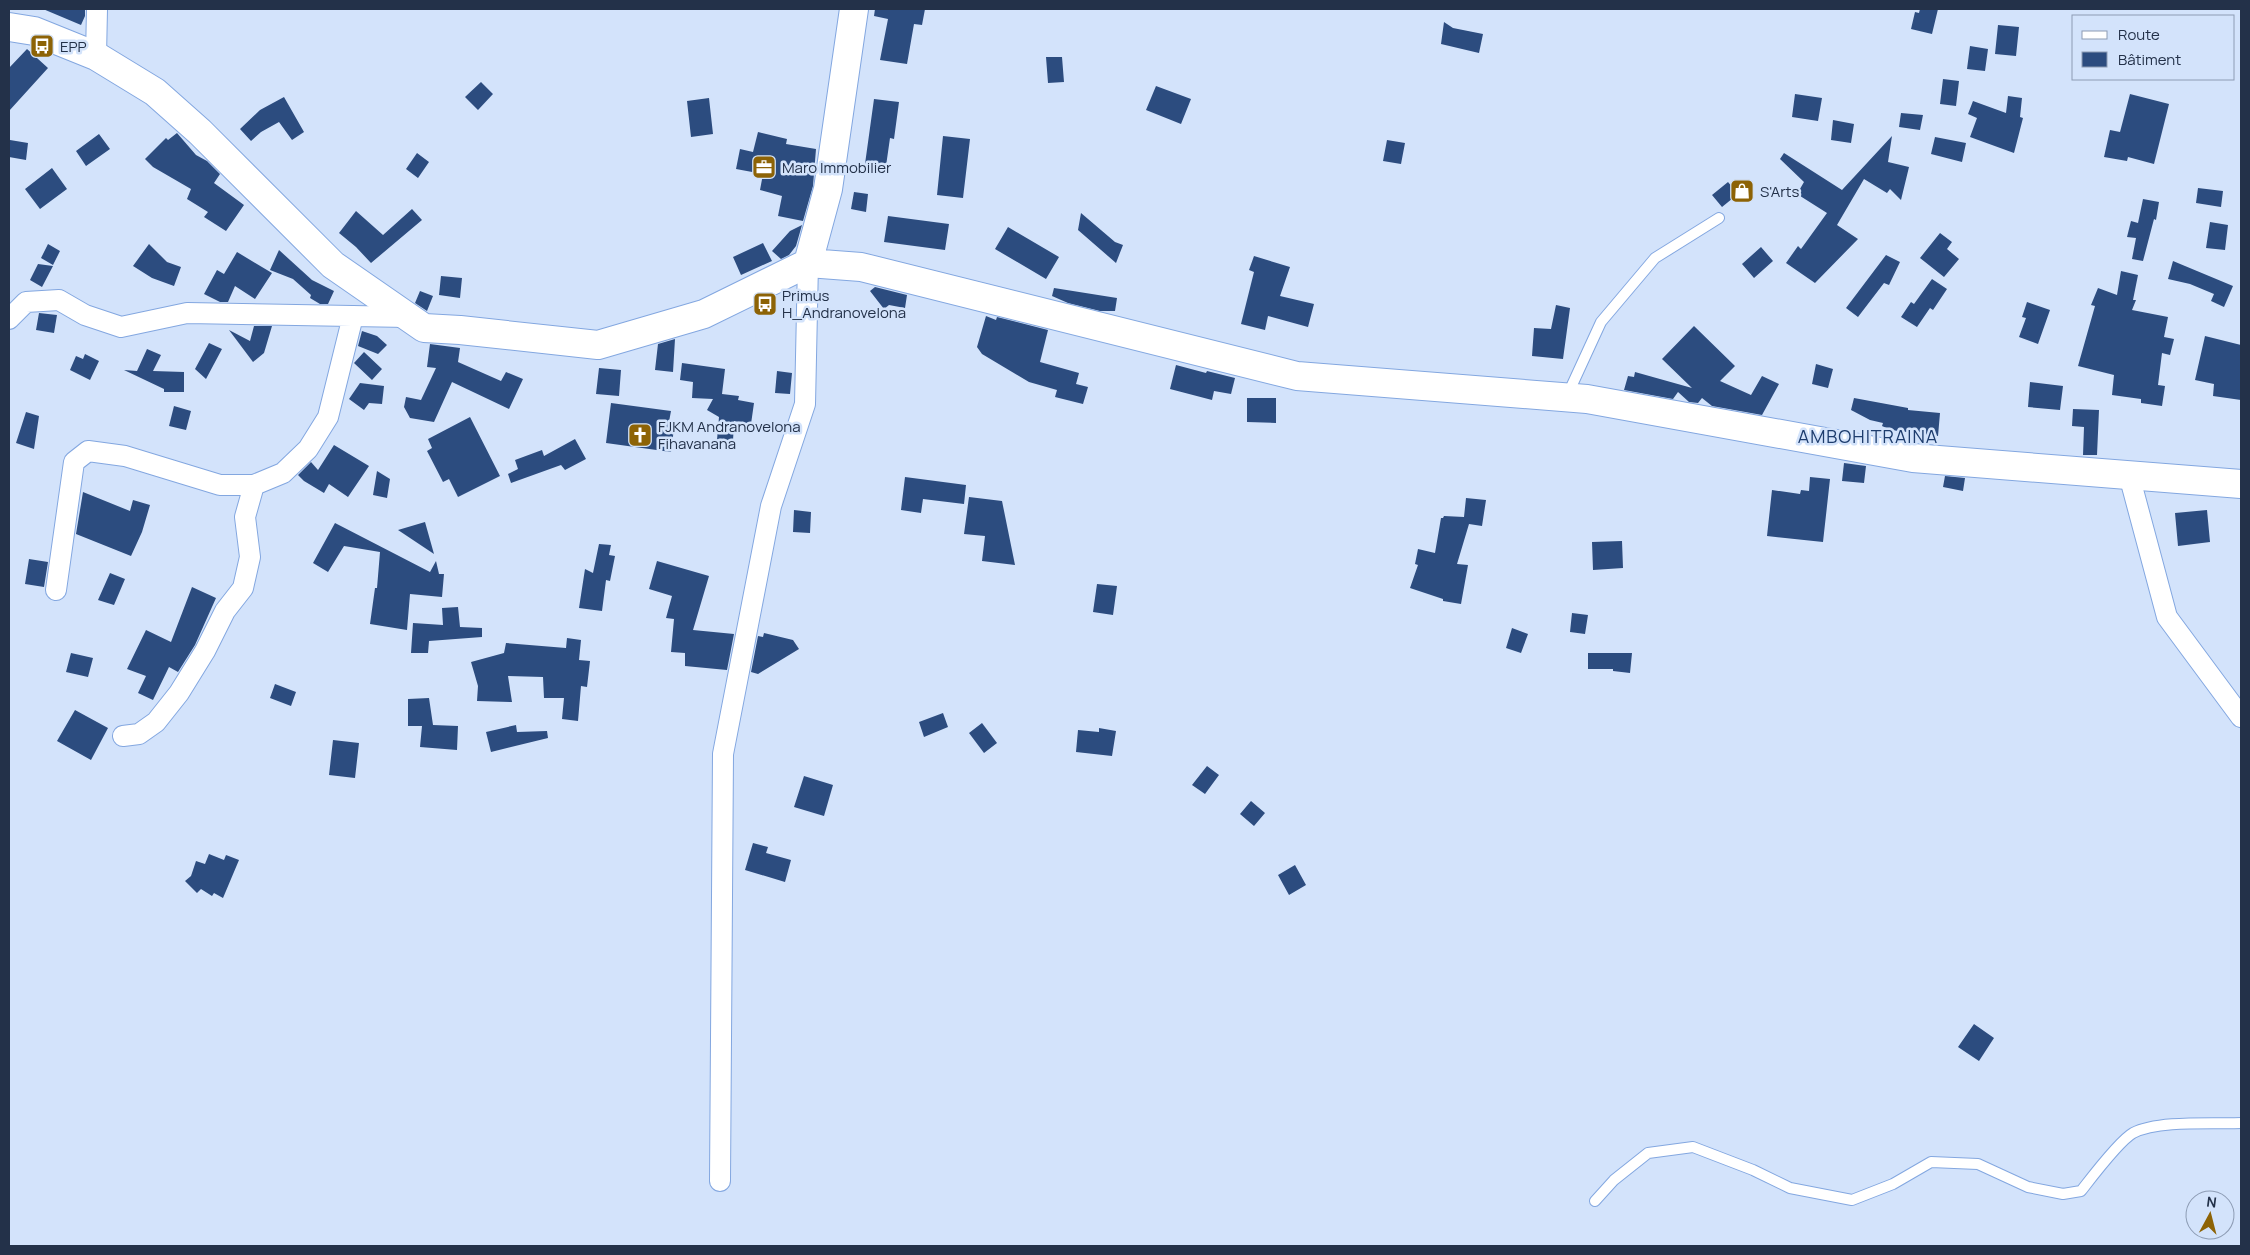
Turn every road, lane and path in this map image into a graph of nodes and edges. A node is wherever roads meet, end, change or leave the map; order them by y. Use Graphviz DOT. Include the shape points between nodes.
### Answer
graph roads {
  1 [pos="97,9"];
  2 [pos="854,9"];
  3 [pos="9,27"];
  4 [pos="96,56"];
  5 [pos="1719,218"];
  6 [pos="808,263"];
  7 [pos="353,316"];
  8 [pos="408,317"];
  9 [pos="9,319"];
  10 [pos="1566,397"];
  11 [pos="2129,475"];
  12 [pos="2241,484"];
  13 [pos="254,486"];
  14 [pos="56,590"];
  15 [pos="2241,717"];
  16 [pos="123,736"];
  17 [pos="2241,1123"];
  18 [pos="720,1181"];
  19 [pos="1595,1201"];
  1 -- 4 [label="street"];
  2 -- 6 [label="street" via="828,189"];
  3 -- 4 [label="street" via="34,31"];
  4 -- 8 [label="street" via="155,92 200,132 333,266"];
  5 -- 10 [label="lane" via="1655,258 1601,322"];
  6 -- 8 [label="street" via="704,314 598,345 424,328"];
  6 -- 10 [label="street" via="861,267 1297,376"];
  6 -- 18 [label="street" via="805,404 771,506 723,754"];
  7 -- 8 [label="street"];
  7 -- 9 [label="street" via="187,313 121,327 84,315 59,300 26,302"];
  7 -- 13 [label="street" via="328,417 308,449 283,473"];
  10 -- 11 [label="street" via="1913,458"];
  11 -- 12 [label="street"];
  11 -- 15 [label="street" via="2167,617"];
  13 -- 14 [label="street" via="220,485 125,456 88,451 74,462"];
  13 -- 16 [label="street" via="245,517 250,557 243,588 225,611 179,693 156,722 139,734"];
  17 -- 19 [label="lane" via="2161,1126 2133,1133 2081,1191 2063,1194 2028,1187 1978,1164 1931,1162 1893,1184 1852,1200 1790,1188 1693,1147 1648,1153 1614,1180"];
}
